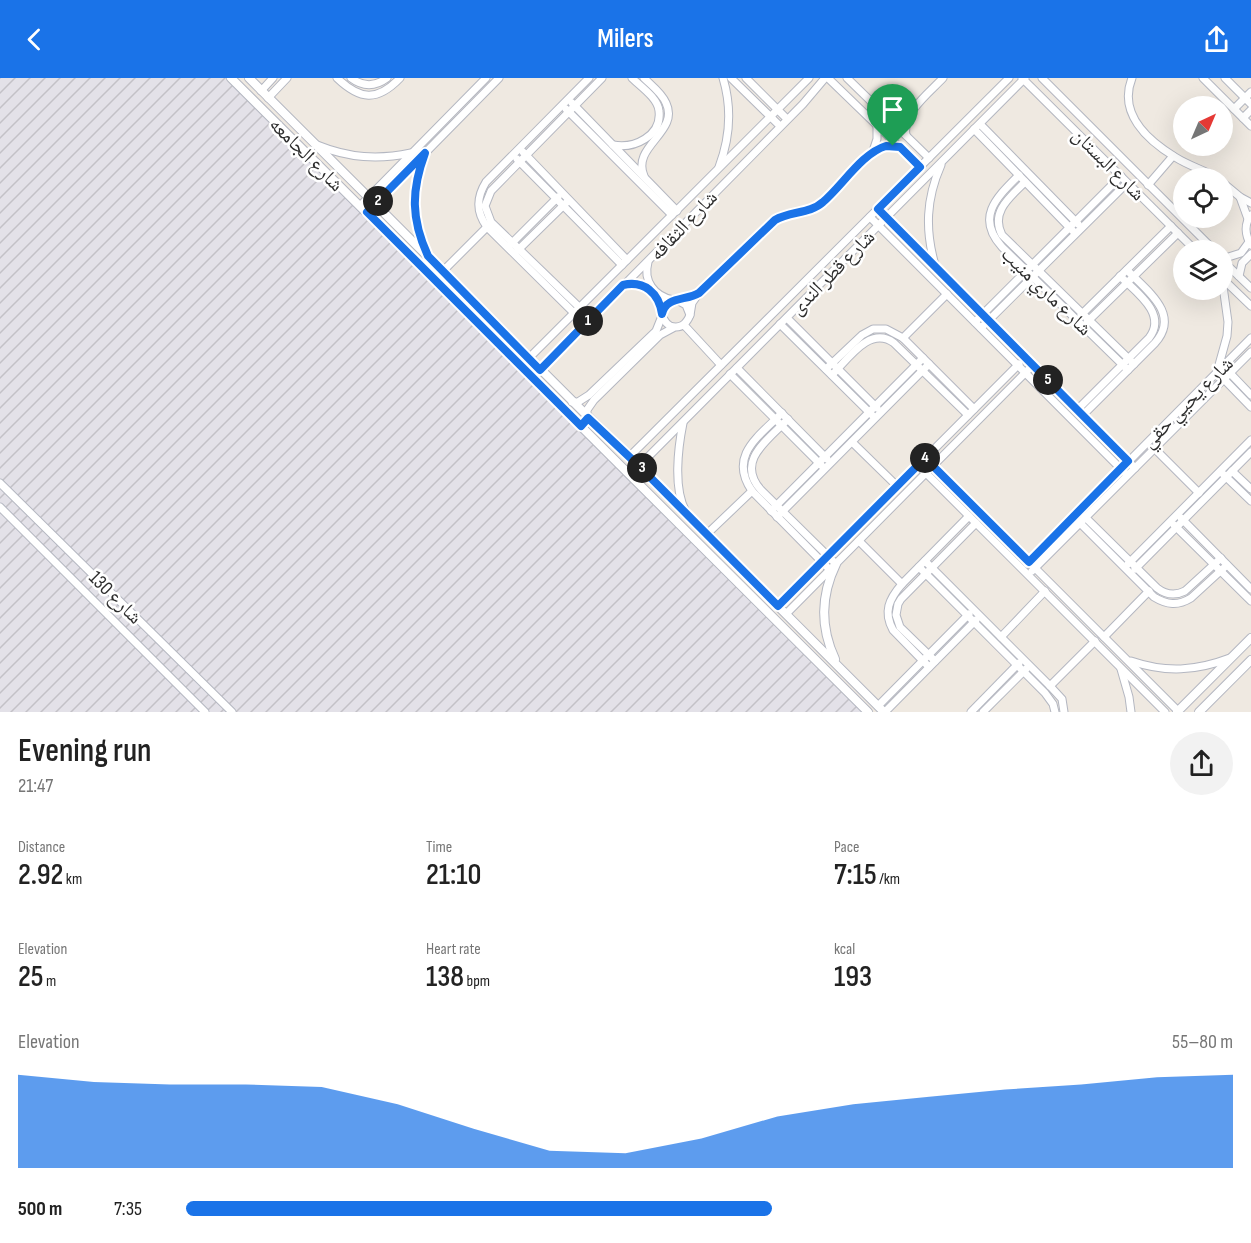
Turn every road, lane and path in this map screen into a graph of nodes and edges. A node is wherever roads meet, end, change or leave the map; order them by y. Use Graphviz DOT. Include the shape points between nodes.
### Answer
graph roads {
  1 [pos="231,78"];
  2 [pos="249,78"];
  3 [pos="273,78"];
  4 [pos="287,78"];
  5 [pos="337,78"];
  6 [pos="351,78"];
  7 [pos="387,78"];
  8 [pos="400,78"];
  9 [pos="486,78"];
  10 [pos="499,78"];
  11 [pos="589,78"];
  12 [pos="602,78"];
  13 [pos="632,78"];
  14 [pos="644,78"];
  15 [pos="723,78"];
  16 [pos="731,78"];
  17 [pos="746,78"];
  18 [pos="809,78"];
  19 [pos="826,78"];
  20 [pos="847,78"];
  21 [pos="943,78"];
  22 [pos="1024,78"];
  23 [pos="1042,78"];
  24 [pos="1132,78"];
  25 [pos="1203,78"];
  26 [pos="1225,78"];
  27 [pos="1007,79"];
  28 [pos="261,90"];
  29 [pos="1251,92"];
  30 [pos="268,98"];
  31 [pos="1245,98"];
  32 [pos="568,99"];
  33 [pos="921,101"];
  34 [pos="1251,104"];
  35 [pos="562,105"];
  36 [pos="574,105"];
  37 [pos="1234,109"];
  38 [pos="778,110"];
  39 [pos="1251,110"];
  40 [pos="568,111"];
  41 [pos="886,116"];
  42 [pos="771,117"];
  43 [pos="1243,118"];
  44 [pos="787,119"];
  45 [pos="877,125"];
  46 [pos="780,126"];
  47 [pos="1251,126"];
  48 [pos="977,127"];
  49 [pos="906,135"];
  50 [pos="315,144"];
  51 [pos="613,145"];
  52 [pos="900,147"];
  53 [pos="519,148"];
  54 [pos="873,152"];
  55 [pos="411,153"];
  56 [pos="425,153"];
  57 [pos="513,155"];
  58 [pos="525,155"];
  59 [pos="1173,156"];
  60 [pos="929,158"];
  61 [pos="519,161"];
  62 [pos="942,161"];
  63 [pos="920,167"];
  64 [pos="1198,168"];
  65 [pos="718,170"];
  66 [pos="1019,175"];
  67 [pos="1121,176"];
  68 [pos="645,178"];
  69 [pos="1025,182"];
  70 [pos="1127,183"];
  71 [pos="1148,185"];
  72 [pos="1233,191"];
  73 [pos="559,196"];
  74 [pos="368,197"];
  75 [pos="1240,197"];
  76 [pos="566,203"];
  77 [pos="1251,203"];
  78 [pos="375,204"];
  79 [pos="363,209"];
  80 [pos="878,209"];
  81 [pos="675,213"];
  82 [pos="870,217"];
  83 [pos="1250,217"];
  84 [pos="886,218"];
  85 [pos="878,225"];
  86 [pos="1072,225"];
  87 [pos="1171,226"];
  88 [pos="487,227"];
  89 [pos="1079,231"];
  90 [pos="1178,233"];
  91 [pos="1185,240"];
  92 [pos="1204,240"];
  93 [pos="1250,244"];
  94 [pos="510,245"];
  95 [pos="517,252"];
  96 [pos="1251,254"];
  97 [pos="1233,255"];
  98 [pos="428,256"];
  99 [pos="648,260"];
  100 [pos="625,263"];
  101 [pos="936,267"];
  102 [pos="1029,268"];
  103 [pos="1127,270"];
  104 [pos="1233,270"];
  105 [pos="443,271"];
  106 [pos="1036,274"];
  107 [pos="1120,276"];
  108 [pos="1239,276"];
  109 [pos="1133,277"];
  110 [pos="1127,283"];
  111 [pos="623,285"];
  112 [pos="1251,288"];
  113 [pos="1233,289"];
  114 [pos="699,293"];
  115 [pos="946,294"];
  116 [pos="676,300"];
  117 [pos="1225,300"];
  118 [pos="1251,306"];
  119 [pos="577,310"];
  120 [pos="982,314"];
  121 [pos="662,315"];
  122 [pos="690,315"];
  123 [pos="1079,317"];
  124 [pos="787,318"];
  125 [pos="989,321"];
  126 [pos="975,322"];
  127 [pos="1086,323"];
  128 [pos="780,324"];
  129 [pos="684,325"];
  130 [pos="674,327"];
  131 [pos="981,328"];
  132 [pos="903,338"];
  133 [pos="1251,338"];
  134 [pos="1251,352"];
  135 [pos="529,358"];
  136 [pos="923,358"];
  137 [pos="1025,358"];
  138 [pos="832,363"];
  139 [pos="929,364"];
  140 [pos="1128,364"];
  141 [pos="721,365"];
  142 [pos="916,365"];
  143 [pos="1018,365"];
  144 [pos="1033,365"];
  145 [pos="1223,366"];
  146 [pos="737,368"];
  147 [pos="826,369"];
  148 [pos="838,369"];
  149 [pos="540,370"];
  150 [pos="922,371"];
  151 [pos="1217,372"];
  152 [pos="1026,373"];
  153 [pos="1230,373"];
  154 [pos="730,374"];
  155 [pos="832,375"];
  156 [pos="1224,379"];
  157 [pos="1251,395"];
  158 [pos="572,402"];
  159 [pos="875,406"];
  160 [pos="1251,407"];
  161 [pos="974,409"];
  162 [pos="869,412"];
  163 [pos="881,412"];
  164 [pos="1080,412"];
  165 [pos="782,413"];
  166 [pos="968,415"];
  167 [pos="588,418"];
  168 [pos="875,418"];
  169 [pos="776,419"];
  170 [pos="788,419"];
  171 [pos="684,421"];
  172 [pos="581,426"];
  173 [pos="782,426"];
  174 [pos="1251,440"];
  175 [pos="852,442"];
  176 [pos="1155,448"];
  177 [pos="1251,452"];
  178 [pos="630,456"];
  179 [pos="825,456"];
  180 [pos="925,458"];
  181 [pos="1128,461"];
  182 [pos="819,463"];
  183 [pos="831,463"];
  184 [pos="918,465"];
  185 [pos="639,466"];
  186 [pos="933,466"];
  187 [pos="1135,468"];
  188 [pos="825,469"];
  189 [pos="1121,469"];
  190 [pos="1232,471"];
  191 [pos="926,473"];
  192 [pos="1223,474"];
  193 [pos="1127,475"];
  194 [pos="0,483"];
  195 [pos="897,486"];
  196 [pos="1251,489"];
  197 [pos="752,491"];
  198 [pos="1199,493"];
  199 [pos="1251,501"];
  200 [pos="0,507"];
  201 [pos="774,508"];
  202 [pos="780,514"];
  203 [pos="690,516"];
  204 [pos="969,516"];
  205 [pos="1180,518"];
  206 [pos="1083,520"];
  207 [pos="1170,521"];
  208 [pos="976,523"];
  209 [pos="1176,527"];
  210 [pos="707,534"];
  211 [pos="859,541"];
  212 [pos="828,555"];
  213 [pos="1221,558"];
  214 [pos="822,562"];
  215 [pos="1029,562"];
  216 [pos="922,564"];
  217 [pos="1214,565"];
  218 [pos="1227,565"];
  219 [pos="833,567"];
  220 [pos="1035,568"];
  221 [pos="1130,568"];
  222 [pos="1022,569"];
  223 [pos="928,571"];
  224 [pos="1221,571"];
  225 [pos="1028,575"];
  226 [pos="902,584"];
  227 [pos="1251,589"];
  228 [pos="1045,591"];
  229 [pos="1149,591"];
  230 [pos="1251,601"];
  231 [pos="778,606"];
  232 [pos="973,610"];
  233 [pos="786,614"];
  234 [pos="967,616"];
  235 [pos="980,616"];
  236 [pos="974,622"];
  237 [pos="1001,637"];
  238 [pos="1104,637"];
  239 [pos="1251,638"];
  240 [pos="1095,641"];
  241 [pos="925,657"];
  242 [pos="1233,657"];
  243 [pos="1023,659"];
  244 [pos="1127,659"];
  245 [pos="1251,660"];
  246 [pos="932,664"];
  247 [pos="1017,665"];
  248 [pos="1030,665"];
  249 [pos="1120,666"];
  250 [pos="1023,671"];
  251 [pos="844,672"];
  252 [pos="1050,686"];
  253 [pos="978,705"];
  254 [pos="882,710"];
  255 [pos="205,712"];
  256 [pos="232,712"];
  257 [pos="868,712"];
  258 [pos="972,712"];
  259 [pos="984,712"];
  260 [pos="1055,712"];
  261 [pos="1065,712"];
  262 [pos="1131,712"];
  263 [pos="1165,712"];
  264 [pos="1178,712"];
  265 [pos="1199,712"];
  1 -- 79 [label="street, شارع الجامعه"];
  2 -- 28 [label="street, شارع الجامعه"];
  3 -- 28 [label="street"];
  4 -- 30 [label="street"];
  5 -- 8 [label="street" via="353,92 368,96 382,93"];
  6 -- 7 [label="street" via="369,85"];
  9 -- 55 [label="street"];
  10 -- 56 [label="street"];
  11 -- 32 [label="street"];
  12 -- 36 [label="street"];
  13 -- 51 [label="street" via="657,104 658,120 651,134 638,144"];
  14 -- 68 [label="street" via="663,96 669,113 668,122 643,156"];
  15 -- 65 [label="street" via="729,119"];
  16 -- 42 [label="street"];
  17 -- 38 [label="street"];
  18 -- 38 [label="street, شارع الثقافه"];
  19 -- 44 [label="street, شارع الثقافه"];
  19 -- 45 [label="street"];
  20 -- 41 [label="street"];
  21 -- 33 [label="street"];
  22 -- 48 [label="street, شارع قطر الندى"];
  22 -- 67 [label="street, شارع البستان"];
  23 -- 71 [label="street, شارع البستان"];
  24 -- 59 [label="street" via="1127,96 1132,117"];
  25 -- 37 [label="street"];
  26 -- 31 [label="street"];
  27 -- 60 [label="street, شارع قطر الندى"];
  28 -- 30 [label="street, شارع الجامعه"];
  29 -- 31 [label="street"];
  30 -- 50 [label="street, شارع الجامعه"];
  31 -- 34 [label="street"];
  31 -- 37 [label="street"];
  32 -- 35 [label="street"];
  32 -- 36 [label="street"];
  33 -- 41 [label="street" via="899,116"];
  33 -- 49 [label="street" via="906,124"];
  35 -- 40 [label="street"];
  35 -- 53 [label="street"];
  36 -- 40 [label="street"];
  36 -- 51 [label="street"];
  37 -- 43 [label="street"];
  38 -- 42 [label="street, شارع الثقافه"];
  38 -- 44 [label="street"];
  39 -- 43 [label="street"];
  40 -- 58 [label="street"];
  40 -- 81 [label="street"];
  41 -- 49 [label="street"];
  42 -- 46 [label="street"];
  42 -- 65 [label="street, شارع الثقافه"];
  43 -- 47 [label="street"];
  44 -- 46 [label="street, شارع الثقافه"];
  45 -- 52 [label="street"];
  45 -- 54 [label="street"];
  46 -- 99 [label="street, شارع الثقافه"];
  48 -- 62 [label="street, شارع قطر الندى"];
  48 -- 66 [label="street"];
  48 -- 86 [label="street"];
  49 -- 60 [label="street"];
  50 -- 55 [label="street" via="352,156 392,157"];
  50 -- 74 [label="street, شارع الجامعه"];
  51 -- 68 [label="street"];
  52 -- 54 [label="street" via="886,146"];
  52 -- 63 [label="street"];
  53 -- 57 [label="street"];
  53 -- 58 [label="street"];
  54 -- 114 [label="street" via="822,203 782,216 769,226"];
  55 -- 74 [label="street"];
  56 -- 78 [label="street"];
  56 -- 98 [label="street" via="414,194 419,237"];
  57 -- 61 [label="street"];
  57 -- 88 [label="street" via="479,197 479,213"];
  58 -- 61 [label="street"];
  58 -- 73 [label="street"];
  59 -- 64 [label="street"];
  59 -- 71 [label="street"];
  60 -- 63 [label="street, شارع قطر الندى"];
  61 -- 73 [label="street"];
  61 -- 94 [label="street" via="491,191 486,207 491,222"];
  62 -- 84 [label="street, شارع قطر الندى"];
  62 -- 101 [label="street" via="933,182 927,220"];
  63 -- 80 [label="street, شارع قطر الندى"];
  65 -- 81 [label="street, شارع الثقافه"];
  66 -- 69 [label="street"];
  66 -- 102 [label="street, شارع ماري منيب" via="996,200 989,220 996,240"];
  67 -- 70 [label="street, شارع البستان"];
  67 -- 86 [label="street"];
  68 -- 81 [label="street"];
  69 -- 86 [label="street"];
  69 -- 102 [label="street, شارع ماري منيب" via="1001,209 998,222 1006,240"];
  70 -- 87 [label="street, شارع البستان"];
  70 -- 89 [label="street"];
  71 -- 92 [label="street, شارع البستان"];
  72 -- 75 [label="street"];
  73 -- 76 [label="street"];
  73 -- 94 [label="street"];
  74 -- 78 [label="street, شارع الجامعه"];
  74 -- 79 [label="street"];
  75 -- 77 [label="street"];
  75 -- 83 [label="street"];
  76 -- 95 [label="street"];
  76 -- 100 [label="street"];
  78 -- 79 [label="street"];
  78 -- 98 [label="street, شارع الجامعه"];
  79 -- 172 [label="street, شارع الجامعه"];
  80 -- 82 [label="street, شارع قطر الندى"];
  80 -- 84 [label="street"];
  81 -- 100 [label="street, شارع الثقافه"];
  82 -- 85 [label="street"];
  82 -- 141 [label="street, شارع قطر الندى"];
  83 -- 93 [label="street" via="1246,235"];
  84 -- 85 [label="street, شارع قطر الندى"];
  84 -- 101 [label="street"];
  85 -- 115 [label="street"];
  85 -- 124 [label="street, شارع قطر الندى"];
  86 -- 89 [label="street"];
  86 -- 102 [label="street"];
  87 -- 90 [label="street, شارع البستان"];
  87 -- 103 [label="street"];
  88 -- 94 [label="street"];
  88 -- 105 [label="street"];
  89 -- 106 [label="street"];
  90 -- 91 [label="street, شارع البستان"];
  90 -- 109 [label="street"];
  93 -- 97 [label="street"];
  94 -- 95 [label="street"];
  95 -- 119 [label="street"];
  96 -- 108 [label="street" via="1242,263"];
  98 -- 105 [label="street, شارع الجامعه"];
  99 -- 111 [label="street, شارع الثقافه"];
  99 -- 116 [label="street" via="646,271 651,285 661,296"];
  100 -- 119 [label="street, شارع الثقافه"];
  101 -- 120 [label="street"];
  102 -- 106 [label="street, شارع ماري منيب"];
  102 -- 120 [label="street"];
  103 -- 107 [label="street"];
  103 -- 109 [label="street"];
  104 -- 108 [label="street"];
  105 -- 135 [label="street, شارع الجامعه"];
  106 -- 123 [label="street, شارع ماري منيب"];
  106 -- 125 [label="street"];
  107 -- 110 [label="street"];
  107 -- 123 [label="street"];
  108 -- 112 [label="street"];
  109 -- 110 [label="street"];
  109 -- 140 [label="street" via="1160,305 1165,325 1159,338"];
  110 -- 127 [label="street"];
  110 -- 140 [label="street" via="1156,319 1154,332"];
  111 -- 121 [label="street" via="637,284 650,290"];
  111 -- 149 [label="street, شارع الثقافه"];
  113 -- 118 [label="street"];
  114 -- 116 [label="street"];
  114 -- 122 [label="street"];
  115 -- 126 [label="street"];
  115 -- 132 [label="street"];
  116 -- 121 [label="street" via="666,304"];
  116 -- 122 [label="street" via="686,305"];
  117 -- 151 [label="street" via="1227,336"];
  119 -- 135 [label="street, شارع الثقافه"];
  120 -- 125 [label="street"];
  120 -- 126 [label="street"];
  121 -- 130 [label="street" via="666,324"];
  121 -- 158 [label="street" via="656,331 589,395"];
  122 -- 129 [label="street"];
  123 -- 127 [label="street, شارع ماري منيب"];
  124 -- 128 [label="street, شارع قطر الندى"];
  124 -- 138 [label="street"];
  125 -- 131 [label="street"];
  125 -- 137 [label="street"];
  126 -- 131 [label="street"];
  127 -- 140 [label="street, شارع ماري منيب"];
  128 -- 146 [label="street, شارع قطر الندى"];
  128 -- 147 [label="street"];
  129 -- 130 [label="street"];
  129 -- 141 [label="street"];
  130 -- 167 [label="street" via="660,335 594,400 587,410"];
  131 -- 143 [label="street"];
  132 -- 136 [label="street"];
  132 -- 138 [label="street" via="886,329 873,329"];
  133 -- 145 [label="street, شارع يحيي حقي"];
  134 -- 153 [label="street, شارع يحيي حقي"];
  135 -- 149 [label="street, شارع الجامعه"];
  136 -- 139 [label="street"];
  136 -- 142 [label="street"];
  137 -- 143 [label="street"];
  137 -- 144 [label="street"];
  138 -- 147 [label="street"];
  138 -- 148 [label="street"];
  139 -- 150 [label="street"];
  139 -- 161 [label="street"];
  140 -- 164 [label="street"];
  141 -- 178 [label="street, شارع قطر الندى"];
  142 -- 148 [label="street" via="889,339 876,337 864,343"];
  142 -- 150 [label="street"];
  142 -- 159 [label="street"];
  143 -- 152 [label="street"];
  143 -- 161 [label="street"];
  144 -- 152 [label="street"];
  144 -- 164 [label="street"];
  145 -- 151 [label="street, شارع يحيي حقي"];
  145 -- 153 [label="street"];
  146 -- 154 [label="street, شارع قطر الندى"];
  146 -- 165 [label="street"];
  147 -- 155 [label="street"];
  148 -- 155 [label="street"];
  148 -- 159 [label="street"];
  149 -- 158 [label="street, شارع الجامعه"];
  150 -- 163 [label="street"];
  150 -- 166 [label="street"];
  151 -- 156 [label="street"];
  151 -- 181 [label="street, شارع يحيي حقي"];
  152 -- 186 [label="street"];
  152 -- 189 [label="street"];
  153 -- 156 [label="street, شارع يحيي حقي"];
  153 -- 157 [label="street"];
  154 -- 169 [label="street"];
  154 -- 171 [label="street, شارع قطر الندى"];
  155 -- 162 [label="street"];
  156 -- 160 [label="street"];
  156 -- 176 [label="street, شارع يحيي حقي"];
  158 -- 167 [label="street, شارع الجامعه"];
  159 -- 162 [label="street"];
  159 -- 163 [label="street"];
  161 -- 166 [label="street"];
  162 -- 168 [label="street"];
  162 -- 179 [label="street"];
  163 -- 168 [label="street"];
  164 -- 181 [label="street"];
  165 -- 169 [label="street"];
  165 -- 170 [label="street"];
  166 -- 180 [label="street"];
  167 -- 172 [label="street"];
  167 -- 178 [label="street, شارع الجامعه"];
  168 -- 175 [label="street"];
  169 -- 173 [label="street"];
  169 -- 197 [label="street" via="750,445 743,460 744,477"];
  170 -- 173 [label="street"];
  170 -- 179 [label="street"];
  171 -- 185 [label="street, شارع قطر الندى"];
  171 -- 203 [label="street" via="678,471 684,509"];
  172 -- 257 [label="street, شارع الجامعه"];
  173 -- 182 [label="street"];
  173 -- 201 [label="street" via="751,464 752,478"];
  174 -- 192 [label="street"];
  175 -- 183 [label="street"];
  175 -- 195 [label="street"];
  176 -- 187 [label="street, شارع يحيي حقي"];
  176 -- 198 [label="street"];
  177 -- 190 [label="street"];
  178 -- 185 [label="street, شارع الجامعه"];
  179 -- 182 [label="street"];
  179 -- 183 [label="street"];
  180 -- 184 [label="street"];
  180 -- 186 [label="street"];
  181 -- 187 [label="street"];
  181 -- 189 [label="street, شارع يحيي حقي"];
  182 -- 188 [label="street"];
  182 -- 201 [label="street"];
  183 -- 188 [label="street"];
  184 -- 191 [label="street"];
  184 -- 195 [label="street"];
  185 -- 203 [label="street, شارع الجامعه"];
  186 -- 191 [label="street"];
  186 -- 215 [label="street"];
  187 -- 193 [label="street, شارع يحيي حقي"];
  188 -- 202 [label="street"];
  189 -- 193 [label="street"];
  189 -- 215 [label="street, شارع يحيي حقي"];
  190 -- 192 [label="street"];
  190 -- 196 [label="street"];
  191 -- 204 [label="street"];
  191 -- 211 [label="street"];
  192 -- 198 [label="street"];
  192 -- 199 [label="street"];
  192 -- 205 [label="street"];
  193 -- 206 [label="street, شارع يحيي حقي"];
  194 -- 256 [label="street, شارع 130"];
  195 -- 212 [label="street"];
  197 -- 201 [label="street"];
  197 -- 210 [label="street"];
  198 -- 205 [label="street"];
  200 -- 255 [label="street, شارع 130"];
  201 -- 202 [label="street"];
  202 -- 212 [label="street"];
  202 -- 214 [label="street"];
  203 -- 210 [label="street, شارع الجامعه"];
  204 -- 208 [label="street"];
  204 -- 216 [label="street"];
  205 -- 207 [label="street"];
  205 -- 209 [label="street"];
  205 -- 213 [label="street"];
  206 -- 220 [label="street, شارع يحيي حقي"];
  206 -- 221 [label="street"];
  207 -- 209 [label="street"];
  207 -- 221 [label="street"];
  208 -- 222 [label="street"];
  208 -- 223 [label="street"];
  209 -- 217 [label="street"];
  209 -- 221 [label="street"];
  210 -- 231 [label="street, شارع الجامعه"];
  211 -- 219 [label="street"];
  211 -- 226 [label="street"];
  212 -- 214 [label="street"];
  212 -- 219 [label="street"];
  213 -- 217 [label="street"];
  213 -- 218 [label="street"];
  214 -- 219 [label="street"];
  214 -- 231 [label="street"];
  215 -- 220 [label="street"];
  215 -- 222 [label="street, شارع يحيي حقي"];
  216 -- 223 [label="street"];
  216 -- 226 [label="street"];
  217 -- 221 [label="street" via="1185,591 1174,595 1162,592"];
  217 -- 224 [label="street"];
  218 -- 224 [label="street"];
  218 -- 227 [label="street"];
  219 -- 233 [label="street"];
  219 -- 251 [label="street" via="823,619 830,650"];
  220 -- 225 [label="street, شارع يحيي حقي"];
  220 -- 238 [label="street"];
  221 -- 229 [label="street"];
  222 -- 225 [label="street"];
  223 -- 232 [label="street"];
  223 -- 234 [label="street"];
  223 -- 241 [label="street" via="896,609 900,627"];
  224 -- 229 [label="street" via="1185,602 1168,604"];
  224 -- 230 [label="street"];
  225 -- 228 [label="street"];
  226 -- 241 [label="street" via="890,600 889,623 898,636"];
  228 -- 237 [label="street"];
  228 -- 240 [label="street"];
  229 -- 238 [label="street"];
  231 -- 233 [label="street, شارع الجامعه"];
  232 -- 234 [label="street"];
  232 -- 235 [label="street"];
  233 -- 251 [label="street, شارع الجامعه"];
  234 -- 236 [label="street"];
  234 -- 241 [label="street"];
  235 -- 236 [label="street"];
  235 -- 237 [label="street"];
  236 -- 246 [label="street"];
  236 -- 247 [label="street"];
  237 -- 243 [label="street"];
  238 -- 244 [label="street"];
  239 -- 242 [label="street"];
  240 -- 249 [label="street"];
  240 -- 252 [label="street"];
  241 -- 246 [label="street"];
  241 -- 254 [label="street"];
  242 -- 244 [label="street" via="1175,670 1148,667"];
  242 -- 264 [label="street"];
  243 -- 247 [label="street"];
  243 -- 248 [label="street"];
  244 -- 264 [label="street"];
  245 -- 265 [label="street"];
  246 -- 254 [label="street"];
  247 -- 250 [label="street"];
  247 -- 253 [label="street"];
  248 -- 250 [label="street"];
  248 -- 252 [label="street"];
  249 -- 262 [label="street"];
  249 -- 263 [label="street"];
  250 -- 259 [label="street"];
  250 -- 260 [label="street" via="1050,699"];
  251 -- 254 [label="street, شارع الجامعه"];
  252 -- 261 [label="street" via="1062,699"];
  253 -- 258 [label="street"];
  253 -- 259 [label="street"];
}
